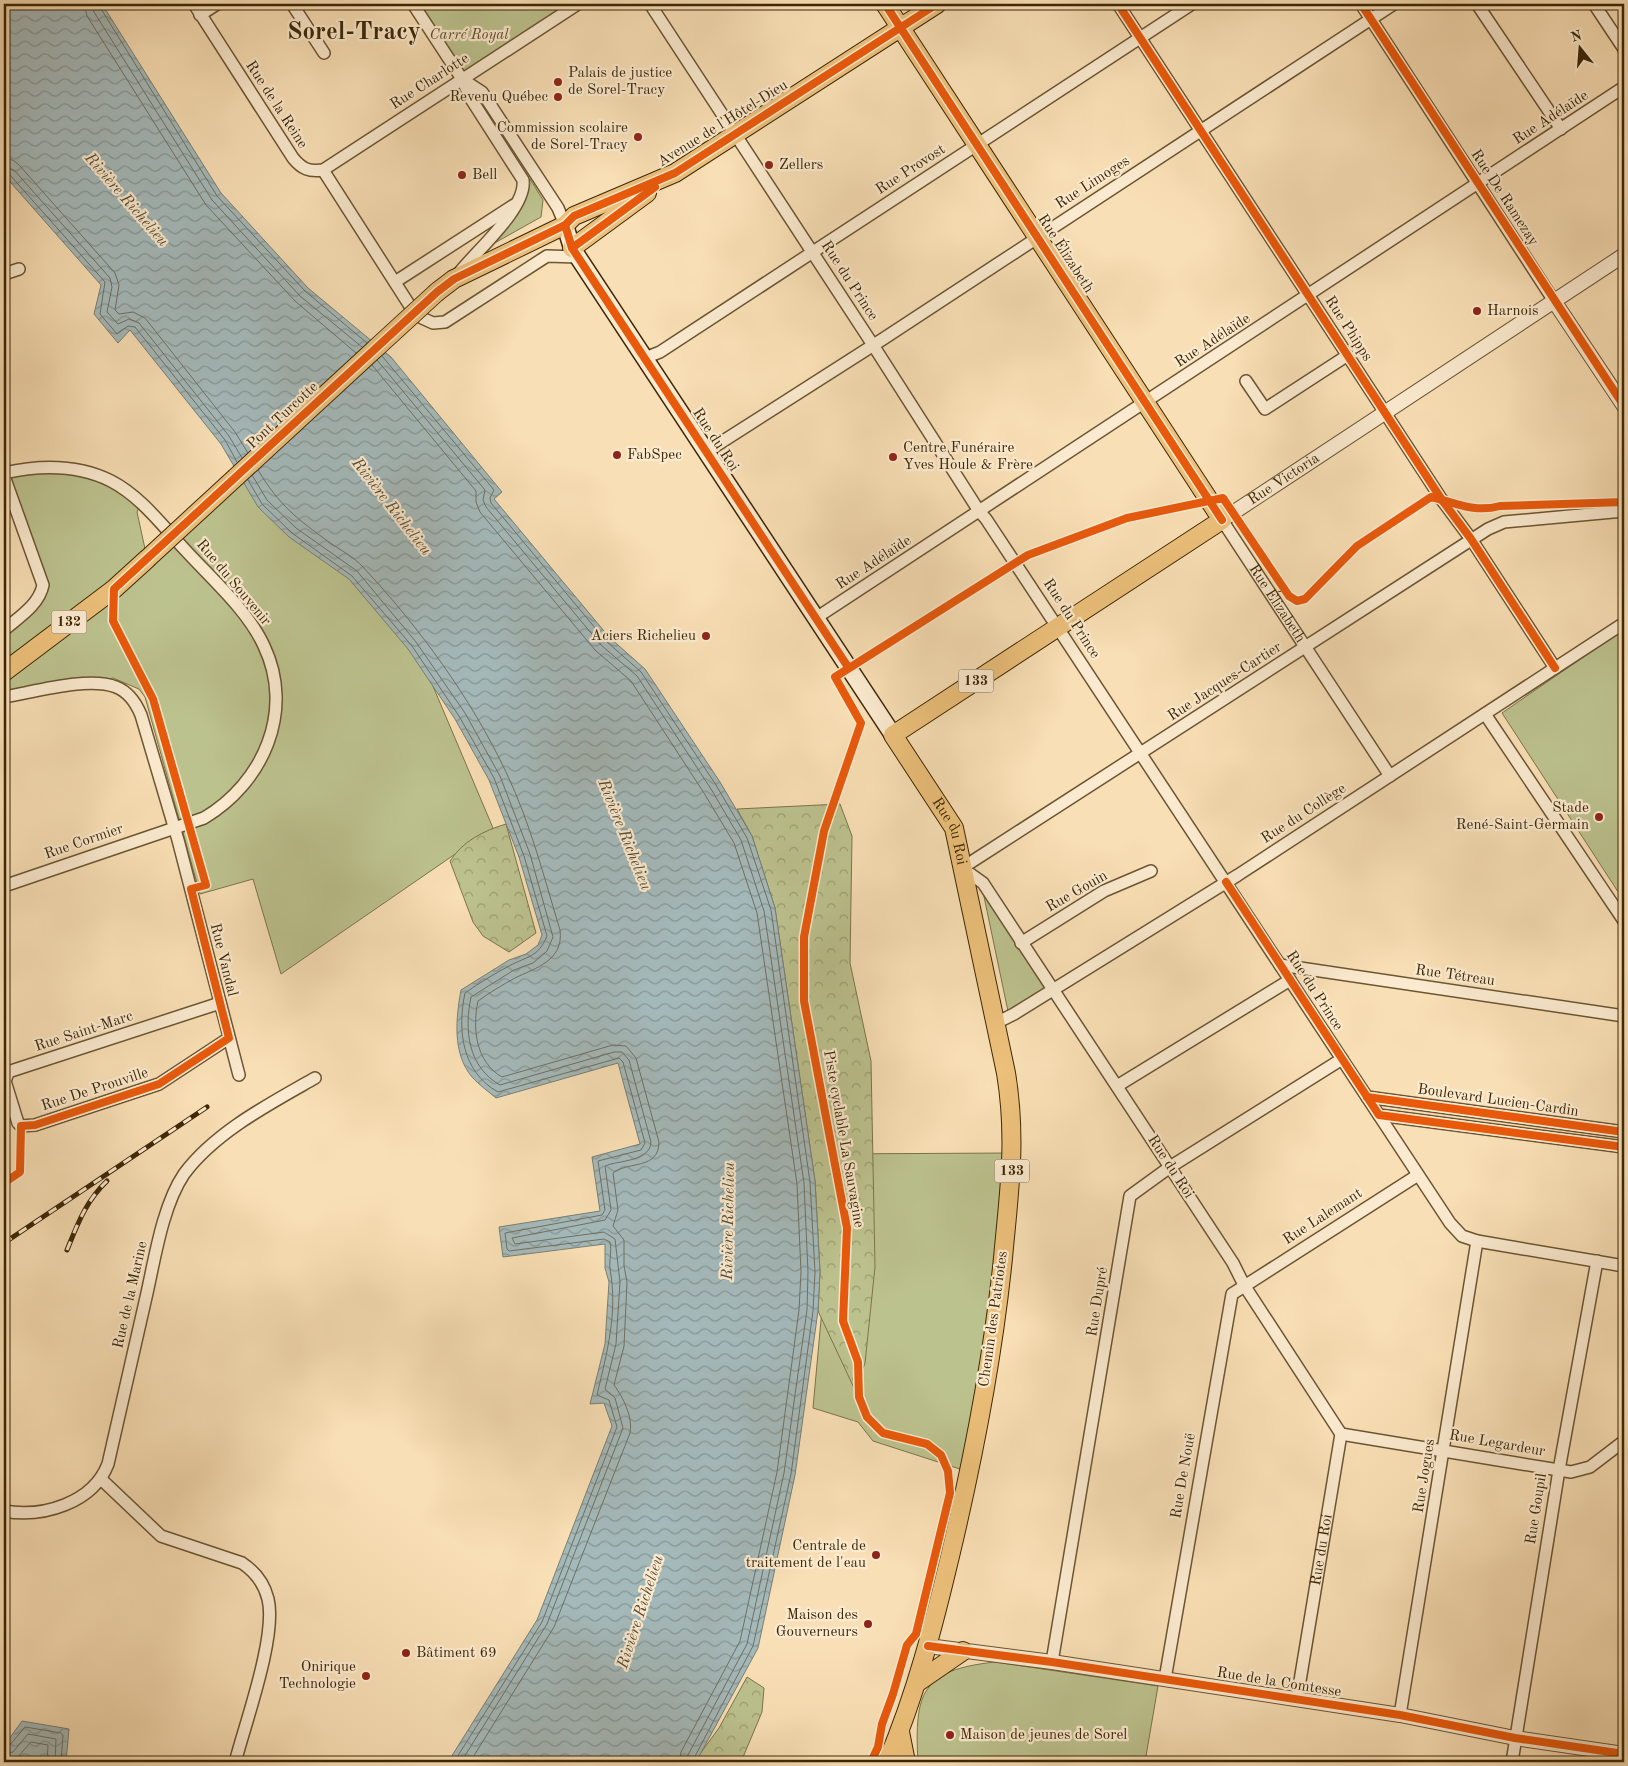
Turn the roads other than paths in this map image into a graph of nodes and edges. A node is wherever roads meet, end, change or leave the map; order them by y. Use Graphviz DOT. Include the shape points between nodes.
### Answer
graph roads {
  1 [pos="194,4"];
  2 [pos="218,4"];
  3 [pos="292,4"];
  4 [pos="413,4"];
  5 [pos="578,4"];
  6 [pos="650,4"];
  7 [pos="886,4"];
  8 [pos="937,4"];
  9 [pos="1118,4"];
  10 [pos="1192,4"];
  11 [pos="1360,4"];
  12 [pos="1394,4"];
  13 [pos="1477,4"];
  14 [pos="1594,4"];
  15 [pos="200,15"];
  16 [pos="1371,19"];
  17 [pos="901,27"];
  18 [pos="1140,38"];
  19 [pos="1624,49"];
  20 [pos="324,52"];
  21 [pos="462,79"];
  22 [pos="1624,87"];
  23 [pos="1561,129"];
  24 [pos="1201,130"];
  25 [pos="734,135"];
  26 [pos="978,144"];
  27 [pos="323,170"];
  28 [pos="659,180"];
  29 [pos="1479,183"];
  30 [pos="514,205"];
  31 [pos="565,225"];
  32 [pos="1038,238"];
  33 [pos="575,252"];
  34 [pos="812,252"];
  35 [pos="1624,255"];
  36 [pos="19,270"];
  37 [pos="4,274"];
  38 [pos="454,279"];
  39 [pos="395,282"];
  40 [pos="436,292"];
  41 [pos="1310,295"];
  42 [pos="1554,301"];
  43 [pos="410,306"];
  44 [pos="422,318"];
  45 [pos="873,345"];
  46 [pos="1348,355"];
  47 [pos="645,358"];
  48 [pos="1246,381"];
  49 [pos="1146,403"];
  50 [pos="1624,406"];
  51 [pos="1386,412"];
  52 [pos="706,452"];
  53 [pos="4,475"];
  54 [pos="979,511"];
  55 [pos="1624,511"];
  56 [pos="1222,520"];
  57 [pos="1471,539"];
  58 [pos="816,618"];
  59 [pos="1624,623"];
  60 [pos="1058,626"];
  61 [pos="4,630"];
  62 [pos="1305,648"];
  63 [pos="24,656"];
  64 [pos="4,666"];
  65 [pos="1555,668"];
  66 [pos="4,672"];
  67 [pos="4,697"];
  68 [pos="1485,714"];
  69 [pos="893,735"];
  70 [pos="1141,754"];
  71 [pos="1390,776"];
  72 [pos="174,828"];
  73 [pos="962,868"];
  74 [pos="1151,871"];
  75 [pos="1226,882"];
  76 [pos="4,886"];
  77 [pos="1624,920"];
  78 [pos="1021,943"];
  79 [pos="1280,965"];
  80 [pos="1290,980"];
  81 [pos="1052,991"];
  82 [pos="220,1003"];
  83 [pos="1624,1016"];
  84 [pos="996,1023"];
  85 [pos="229,1038"];
  86 [pos="1342,1059"];
  87 [pos="239,1075"];
  88 [pos="315,1078"];
  89 [pos="1117,1086"];
  90 [pos="1367,1097"];
  91 [pos="1379,1115"];
  92 [pos="1501,1115"];
  93 [pos="20,1124"];
  94 [pos="1593,1128"];
  95 [pos="1499,1130"];
  96 [pos="1624,1132"];
  97 [pos="1590,1142"];
  98 [pos="1624,1147"];
  99 [pos="1170,1167"];
  100 [pos="1418,1175"];
  101 [pos="1477,1241"];
  102 [pos="1597,1261"];
  103 [pos="1624,1266"];
  104 [pos="1244,1285"];
  105 [pos="1341,1434"];
  106 [pos="1624,1441"];
  107 [pos="1444,1450"];
  108 [pos="1559,1470"];
  109 [pos="101,1479"];
  110 [pos="4,1511"];
  111 [pos="928,1646"];
  112 [pos="963,1651"];
  113 [pos="1052,1662"];
  114 [pos="1165,1679"];
  115 [pos="918,1682"];
  116 [pos="1297,1699"];
  117 [pos="1400,1715"];
  118 [pos="900,1732"];
  119 [pos="1515,1738"];
  120 [pos="1624,1754"];
  121 [pos="236,1759"];
  122 [pos="888,1762"];
  123 [pos="906,1762"];
  124 [pos="1512,1762"];
  1 -- 15 [label="street, Rue de la Reine"];
  2 -- 15 [label="street"];
  3 -- 20 [label="street"];
  4 -- 21 [label="street, Rue du Roi"];
  5 -- 21 [label="street, Rue Charlotte"];
  6 -- 25 [label="street, Rue du Prince"];
  7 -- 17 [label="main road, Rue Élizabeth"];
  8 -- 17 [label="main road, Avenue de l'Hôtel-Dieu / 132"];
  9 -- 18 [label="street, Rue Phipps"];
  10 -- 18 [label="street, Rue Provost"];
  11 -- 16 [label="street, Rue De Ramezay"];
  12 -- 16 [label="street, Rue Limoges"];
  13 -- 23 [label="street"];
  14 -- 19 [label="street"];
  15 -- 27 [label="street, Rue de la Reine" via="300,166 311,171"];
  16 -- 24 [label="street, Rue Limoges"];
  16 -- 29 [label="street, Rue De Ramezay"];
  17 -- 25 [label="main road, Avenue de l'Hôtel-Dieu / 132"];
  17 -- 26 [label="main road, Rue Élizabeth"];
  18 -- 24 [label="street, Rue Phipps"];
  18 -- 26 [label="street, Rue Provost"];
  21 -- 27 [label="street, Rue Charlotte"];
  21 -- 30 [label="street, Rue du Roi" via="471,99 521,176 523,190"];
  21 -- 31 [label="street, Rue du Roi" via="482,92 558,208"];
  22 -- 23 [label="street, Rue Adélaïde"];
  23 -- 29 [label="street, Rue Adélaïde"];
  24 -- 32 [label="street, Rue Limoges"];
  24 -- 41 [label="street, Rue Phipps"];
  25 -- 28 [label="main road, Avenue de l'Hôtel-Dieu / 132"];
  25 -- 34 [label="street, Rue du Prince"];
  26 -- 32 [label="main road, Rue Élizabeth"];
  26 -- 34 [label="street, Rue Provost"];
  27 -- 39 [label="street"];
  28 -- 31 [label="main road, Avenue de l'Hôtel-Dieu / 132" via="574,216"];
  28 -- 33 [label="main road" via="654,189"];
  29 -- 41 [label="street, Rue Adélaïde"];
  29 -- 42 [label="street, Rue De Ramezay"];
  30 -- 38 [label="street, Rue du Roi" via="504,223"];
  30 -- 39 [label="street"];
  31 -- 33 [label="main road, Rue du Roi"];
  31 -- 38 [label="main road, Avenue de l'Hôtel-Dieu / 132"];
  32 -- 45 [label="street, Rue Limoges"];
  32 -- 49 [label="main road, Rue Élizabeth"];
  33 -- 44 [label="street" via="547,256 445,322 433,323"];
  33 -- 47 [label="main road, Rue du Roi"];
  34 -- 45 [label="street, Rue du Prince"];
  34 -- 47 [label="street, Rue Provost" via="660,352"];
  35 -- 42 [label="street, Rue Victoria"];
  36 -- 37 [label="street"];
  38 -- 40 [label="main road, Avenue de l'Hôtel-Dieu / 132"];
  39 -- 43 [label="street"];
  40 -- 63 [label="main road, Pont Turcotte / 132, bridge" via="114,589"];
  41 -- 46 [label="street, Rue Phipps"];
  41 -- 49 [label="street, Rue Adélaïde"];
  42 -- 50 [label="street, Rue De Ramezay"];
  42 -- 51 [label="street, Rue Victoria"];
  45 -- 52 [label="street, Rue Limoges"];
  45 -- 54 [label="street, Rue du Prince"];
  46 -- 48 [label="street" via="1265,409"];
  46 -- 51 [label="street, Rue Phipps"];
  47 -- 52 [label="main road, Rue du Roi"];
  49 -- 54 [label="street, Rue Adélaïde"];
  49 -- 56 [label="main road, Rue Élizabeth"];
  51 -- 56 [label="street, Rue Victoria"];
  51 -- 57 [label="street, Rue Phipps"];
  52 -- 58 [label="main road, Rue du Roi"];
  53 -- 61 [label="street" via="43,585 32,606"];
  53 -- 72 [label="street, Rue du Souvenir" via="48,467 78,470 110,481 142,503 255,630 269,659 276,691 270,741 252,775 219,809"];
  54 -- 58 [label="street, Rue Adélaïde"];
  54 -- 60 [label="street, Rue du Prince"];
  55 -- 57 [label="street, Rue Jacques-Cartier" via="1504,522"];
  56 -- 60 [label="main road, Rue Victoria / 133"];
  56 -- 62 [label="street, Rue Élizabeth"];
  57 -- 62 [label="street, Rue Jacques-Cartier"];
  57 -- 65 [label="street, Rue Phipps"];
  58 -- 69 [label="main road, Rue du Roi"];
  59 -- 65 [label="street, Rue du Collège"];
  60 -- 69 [label="main road, Rue Victoria / 133"];
  60 -- 70 [label="street, Rue du Prince"];
  62 -- 70 [label="street, Rue Jacques-Cartier"];
  62 -- 71 [label="street, Rue Élizabeth"];
  63 -- 64 [label="street"];
  63 -- 66 [label="main road, 132"];
  65 -- 68 [label="street, Rue du Collège"];
  67 -- 72 [label="street, Rue Vandal" via="81,684 108,684 133,699 141,715"];
  68 -- 71 [label="street, Rue du Collège"];
  68 -- 77 [label="street"];
  69 -- 73 [label="main road, Rue du Roi / 133" via="954,828"];
  70 -- 73 [label="street, Rue Jacques-Cartier"];
  70 -- 75 [label="street, Rue du Prince"];
  71 -- 75 [label="street, Rue du Collège"];
  72 -- 76 [label="street, Rue Cormier"];
  72 -- 82 [label="street, Rue Vandal"];
  73 -- 78 [label="street, Rue du Roi" via="983,883"];
  73 -- 84 [label="main road, Chemin des Patriotes / 133"];
  74 -- 78 [label="street, Rue Gouin" via="1104,891"];
  75 -- 79 [label="street, Rue du Prince"];
  75 -- 81 [label="street, Rue du Collège"];
  78 -- 81 [label="street, Rue du Roi"];
  79 -- 80 [label="street, Rue du Prince"];
  79 -- 83 [label="street, Rue Tétreau"];
  80 -- 86 [label="street, Rue du Prince"];
  80 -- 89 [label="street"];
  81 -- 84 [label="street, Rue du Collège"];
  81 -- 89 [label="street, Rue du Roi"];
  82 -- 85 [label="street, Rue Vandal"];
  82 -- 93 [label="street, Rue Saint-Marc" via="8,1073 5,1081"];
  84 -- 111 [label="main road, Chemin des Patriotes / 133" via="1011,1105 1013,1146 996,1325 969,1476"];
  85 -- 87 [label="street, Rue Vandal"];
  85 -- 93 [label="street, Rue De Prouville" via="159,1084 35,1125"];
  86 -- 90 [label="street, Rue du Prince"];
  86 -- 99 [label="street, Rue Dupré"];
  88 -- 109 [label="street, Rue de la Marine" via="268,1104 209,1148 184,1175 176,1189 156,1250 108,1464"];
  89 -- 99 [label="street, Rue du Roi"];
  90 -- 91 [label="street, Rue du Prince"];
  90 -- 92 [label="street, Boulevard Lucien-Cardin"];
  91 -- 95 [label="street, Boulevard Lucien-Cardin"];
  91 -- 100 [label="street, Rue du Prince"];
  92 -- 94 [label="street, Boulevard Lucien-Cardin"];
  92 -- 95 [label="street"];
  94 -- 96 [label="street, Boulevard Lucien-Cardin"];
  94 -- 97 [label="street, Boulevard Lucien-Cardin"];
  95 -- 97 [label="street, Boulevard Lucien-Cardin"];
  97 -- 98 [label="street, Boulevard Lucien-Cardin"];
  99 -- 104 [label="street, Rue du Roi"];
  99 -- 113 [label="street, Rue Dupré" via="1132,1192 1128,1203"];
  100 -- 101 [label="street, Rue du Prince" via="1450,1223 1462,1236"];
  100 -- 104 [label="street, Rue Lalemant"];
  101 -- 102 [label="street, Rue du Prince"];
  101 -- 107 [label="street, Rue Jogues"];
  102 -- 103 [label="street, Rue du Prince"];
  102 -- 108 [label="street, Rue Goupil"];
  104 -- 105 [label="street, Rue du Roi"];
  104 -- 114 [label="street, Rue De Nouë" via="1230,1299"];
  105 -- 107 [label="street, Rue Legardeur"];
  105 -- 116 [label="street, Rue du Roi"];
  106 -- 108 [label="street, Rue Legardeur" via="1590,1467 1581,1471"];
  107 -- 108 [label="street, Rue Legardeur"];
  107 -- 117 [label="street, Rue Jogues"];
  108 -- 119 [label="street, Rue Goupil"];
  109 -- 110 [label="street, Rue de la Marine" via="79,1497 52,1510"];
  109 -- 121 [label="street" via="161,1536 242,1562 264,1587 269,1610 268,1640"];
  111 -- 112 [label="street, Rue de la Comtesse"];
  111 -- 115 [label="main road, Chemin des Patriotes / 133"];
  112 -- 113 [label="street, Rue de la Comtesse"];
  112 -- 115 [label="main road"];
  113 -- 114 [label="street, Rue de la Comtesse"];
  114 -- 116 [label="street, Rue de la Comtesse"];
  115 -- 118 [label="main road, Chemin des Patriotes / 133"];
  116 -- 117 [label="street, Rue de la Comtesse"];
  117 -- 119 [label="street, Rue de la Comtesse"];
  118 -- 122 [label="main road, Chemin des Patriotes / 133"];
  118 -- 123 [label="main road"];
  119 -- 120 [label="street, Rue de la Comtesse"];
  119 -- 124 [label="street, Rue Goupil"];
}
